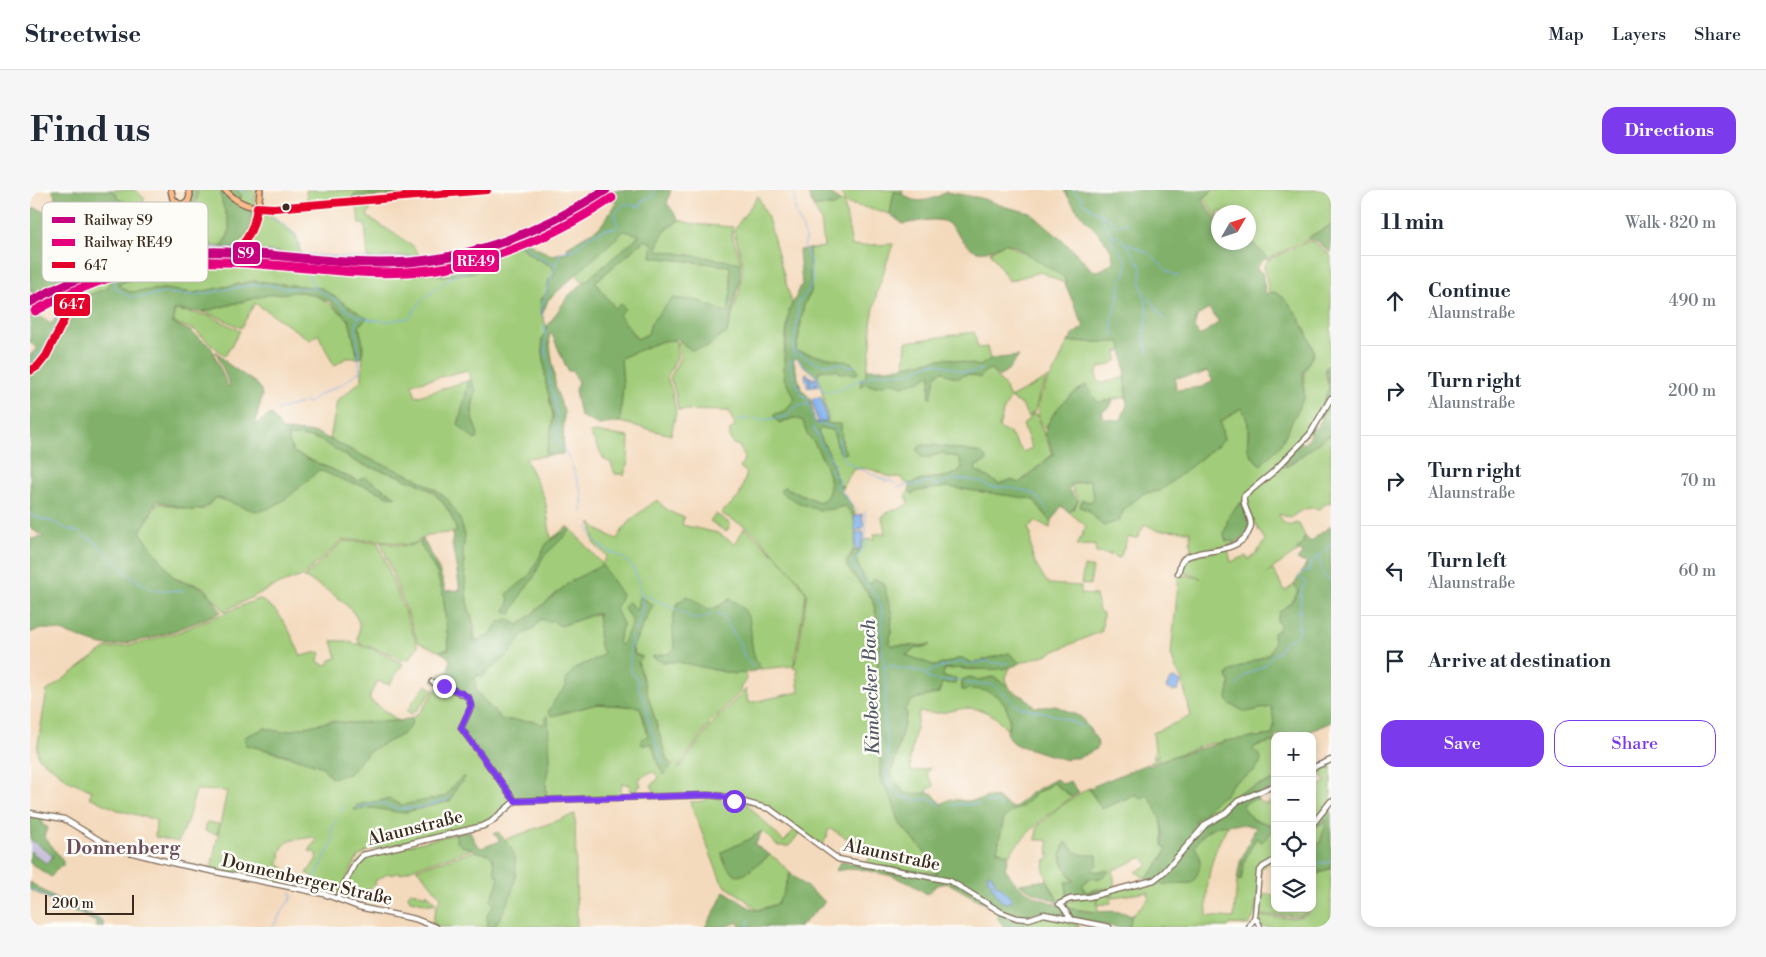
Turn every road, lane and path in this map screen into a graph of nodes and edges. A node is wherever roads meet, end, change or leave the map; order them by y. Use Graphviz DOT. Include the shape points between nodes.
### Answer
graph roads {
  1 [pos="171,190"];
  2 [pos="225,190"];
  3 [pos="260,190"];
  4 [pos="487,190"];
  5 [pos="177,202"];
  6 [pos="257,207"];
  7 [pos="208,259"];
  8 [pos="90,282"];
  9 [pos="30,371"];
  10 [pos="1331,398"];
  11 [pos="1178,573"];
  12 [pos="432,682"];
  13 [pos="1331,760"];
  14 [pos="1316,766"];
  15 [pos="1271,787"];
  16 [pos="515,801"];
  17 [pos="1331,802"];
  18 [pos="30,813"];
  19 [pos="1314,822"];
  20 [pos="1271,863"];
  21 [pos="338,898"];
  22 [pos="1072,920"];
  23 [pos="1254,920"];
  24 [pos="436,927"];
  25 [pos="1109,927"];
  26 [pos="1249,927"];
  27 [pos="1260,927"];
  1 -- 5 [label="main road"];
  2 -- 6 [label="main road" via="238,202"];
  3 -- 6 [label="main road"];
  4 -- 6 [label="main road"];
  6 -- 7 [label="main road" via="254,228 248,240 230,255"];
  8 -- 9 [label="main road" via="74,300 46,356"];
  10 -- 11 [label="street" via="1310,434 1244,496 1251,523 1244,539 1228,548 1188,556 1182,561"];
  12 -- 16 [label="street" via="469,698 471,706 461,728"];
  13 -- 14 [label="street"];
  15 -- 22 [label="street" via="1238,801 1226,813 1206,824 1154,880 1059,904"];
  16 -- 21 [label="street, Alaunstraße" via="483,826 363,854 355,863"];
  16 -- 22 [label="street, Alaunstraße" via="716,796 770,810 838,859 950,881 1017,918 1029,919 1044,914"];
  17 -- 19 [label="street"];
  18 -- 21 [label="street, Donnenberger Straße" via="64,819 109,846 122,850"];
  20 -- 23 [label="street" via="1259,872"];
  21 -- 24 [label="street, Donnenberger Straße" via="360,908 415,919"];
  22 -- 25 [label="street, Alaunstraße"];
  23 -- 26 [label="street"];
  23 -- 27 [label="street"];
}
